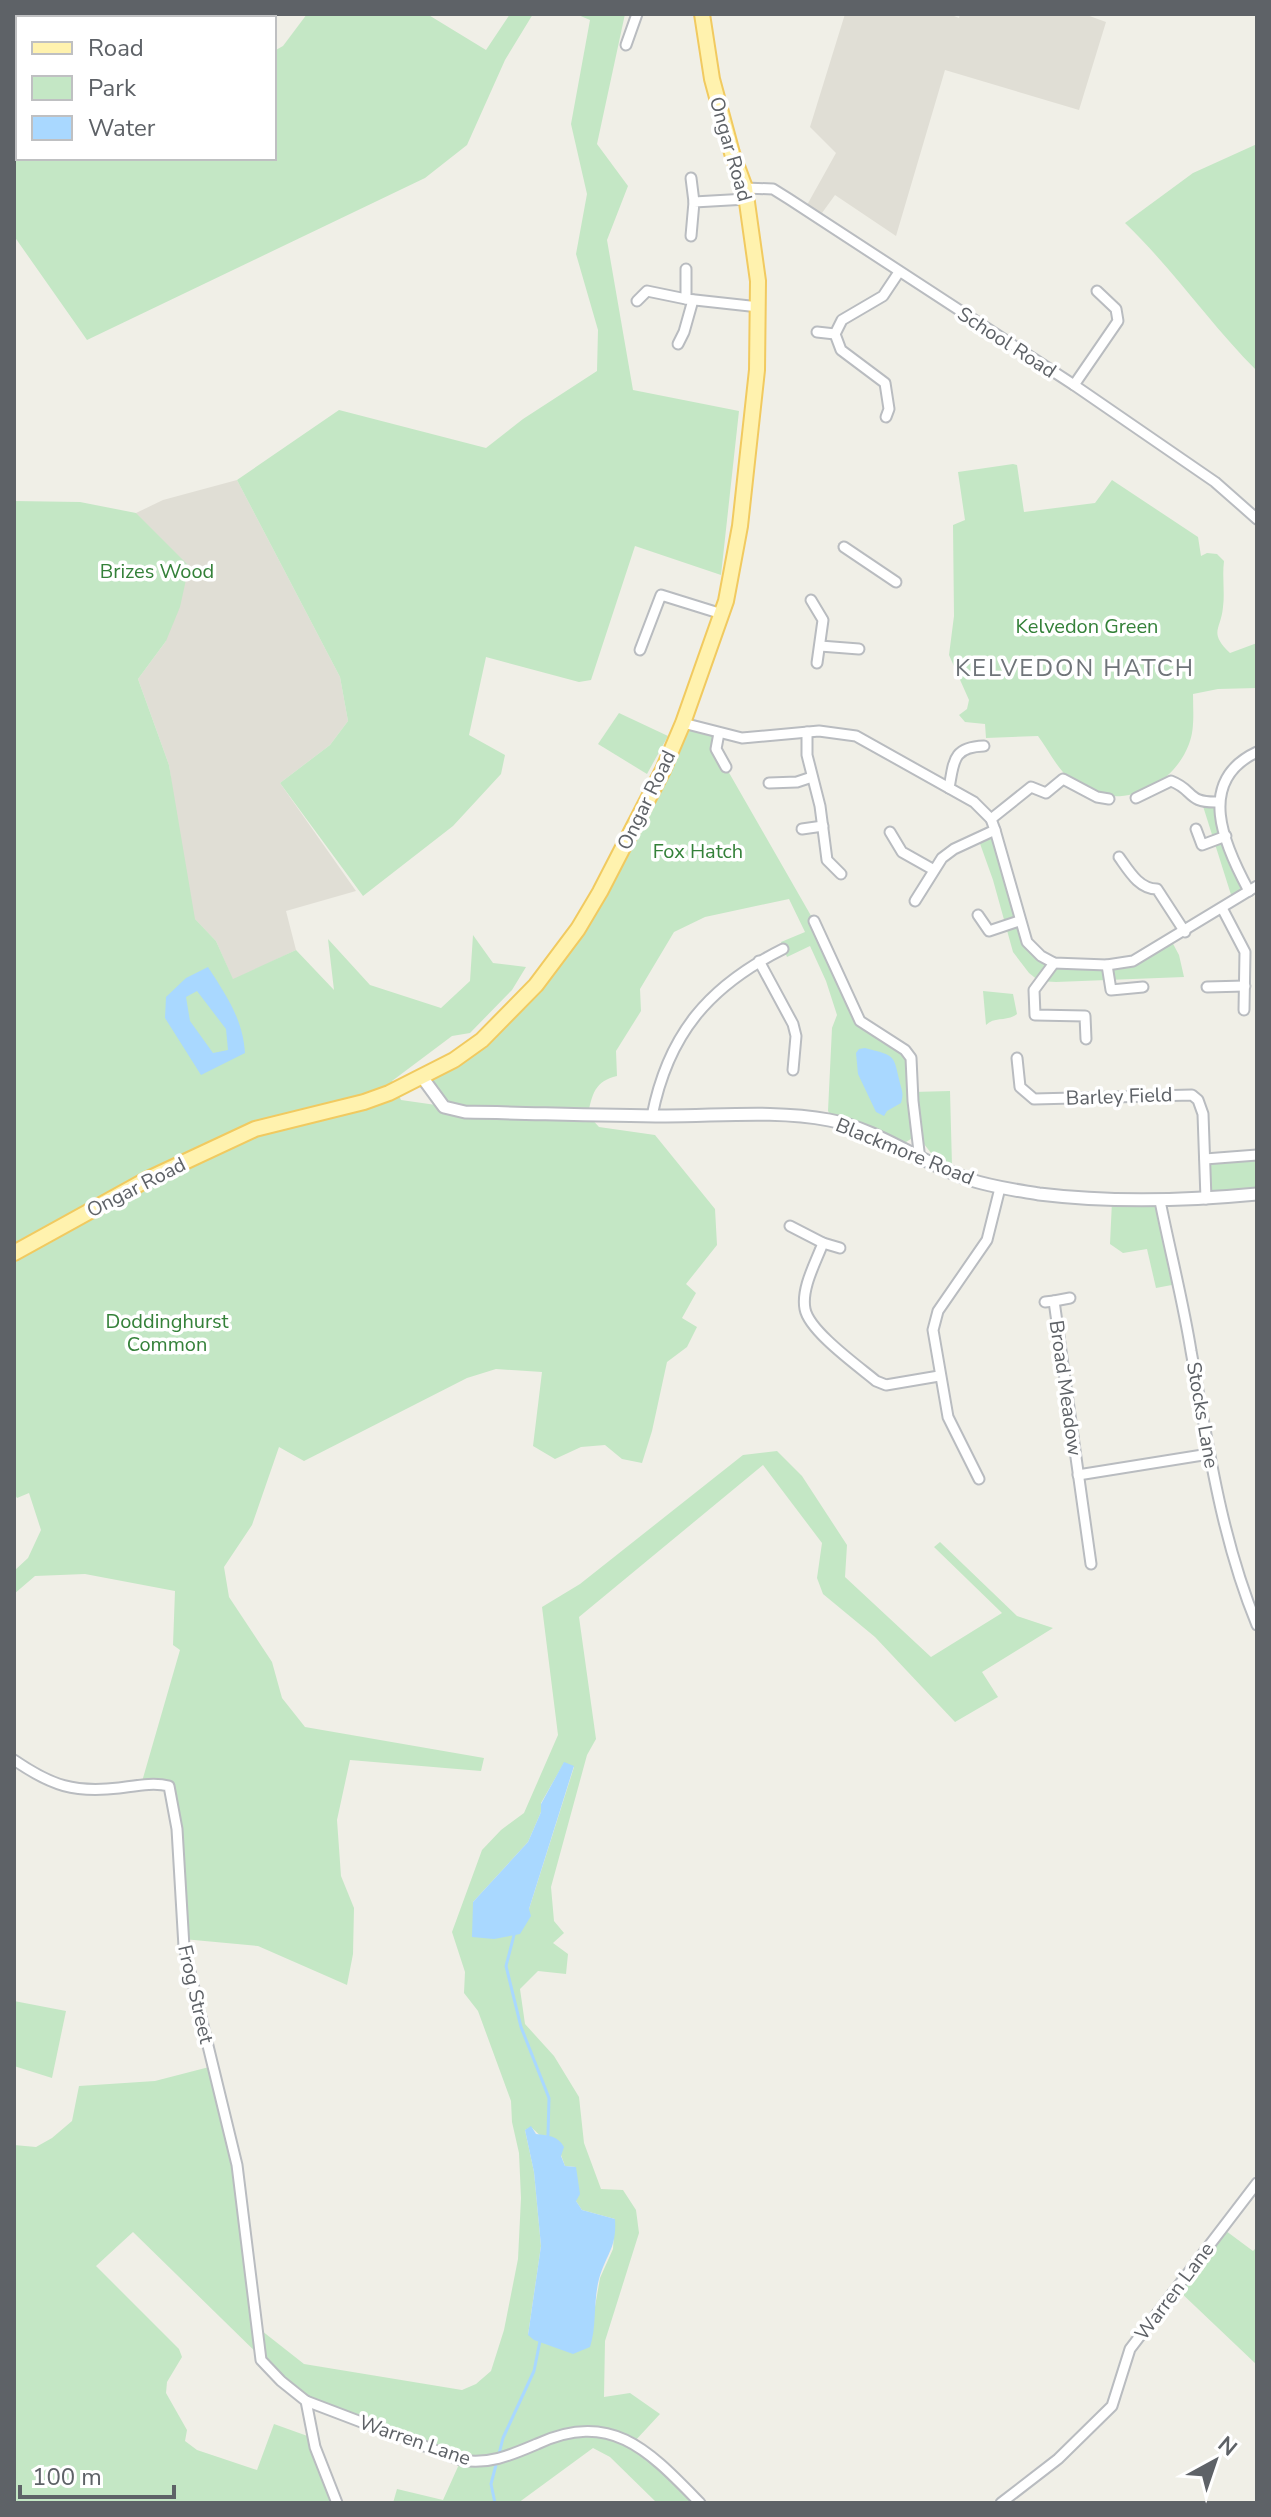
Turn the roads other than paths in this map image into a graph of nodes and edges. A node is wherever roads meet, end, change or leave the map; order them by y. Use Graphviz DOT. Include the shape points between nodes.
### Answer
graph roads {
  1 [pos="637,14"];
  2 [pos="702,14"];
  3 [pos="626,45"];
  4 [pos="691,178"];
  5 [pos="746,193"];
  6 [pos="694,202"];
  7 [pos="691,236"];
  8 [pos="686,269"];
  9 [pos="899,272"];
  10 [pos="1097,291"];
  11 [pos="690,300"];
  12 [pos="637,301"];
  13 [pos="759,307"];
  14 [pos="817,332"];
  15 [pos="835,334"];
  16 [pos="678,344"];
  17 [pos="1074,385"];
  18 [pos="886,417"];
  19 [pos="1257,519"];
  20 [pos="844,547"];
  21 [pos="896,582"];
  22 [pos="811,600"];
  23 [pos="722,614"];
  24 [pos="820,646"];
  25 [pos="859,649"];
  26 [pos="640,650"];
  27 [pos="817,663"];
  28 [pos="683,723"];
  29 [pos="807,732"];
  30 [pos="719,733"];
  31 [pos="984,746"];
  32 [pos="1257,752"];
  33 [pos="726,767"];
  34 [pos="812,777"];
  35 [pos="769,783"];
  36 [pos="949,788"];
  37 [pos="1136,798"];
  38 [pos="1109,799"];
  39 [pos="1218,802"];
  40 [pos="991,819"];
  41 [pos="823,826"];
  42 [pos="802,829"];
  43 [pos="1196,829"];
  44 [pos="995,830"];
  45 [pos="890,832"];
  46 [pos="1226,836"];
  47 [pos="1119,857"];
  48 [pos="934,870"];
  49 [pos="841,874"];
  50 [pos="1253,889"];
  51 [pos="915,901"];
  52 [pos="1222,908"];
  53 [pos="978,915"];
  54 [pos="814,921"];
  55 [pos="1019,921"];
  56 [pos="1185,932"];
  57 [pos="783,949"];
  58 [pos="759,961"];
  59 [pos="1054,963"];
  60 [pos="1107,965"];
  61 [pos="1245,986"];
  62 [pos="1143,987"];
  63 [pos="1207,987"];
  64 [pos="1244,1010"];
  65 [pos="1086,1039"];
  66 [pos="1017,1058"];
  67 [pos="793,1070"];
  68 [pos="422,1077"];
  69 [pos="652,1116"];
  70 [pos="1257,1155"];
  71 [pos="1205,1159"];
  72 [pos="920,1160"];
  73 [pos="1000,1188"];
  74 [pos="1257,1194"];
  75 [pos="1206,1199"];
  76 [pos="1160,1201"];
  77 [pos="790,1226"];
  78 [pos="823,1243"];
  79 [pos="840,1248"];
  80 [pos="14,1253"];
  81 [pos="1070,1298"];
  82 [pos="939,1376"];
  83 [pos="1209,1454"];
  84 [pos="1078,1475"];
  85 [pos="979,1479"];
  86 [pos="1091,1564"];
  87 [pos="1257,1625"];
  88 [pos="14,1760"];
  89 [pos="1257,2183"];
  90 [pos="261,2360"];
  91 [pos="306,2401"];
  92 [pos="337,2503"];
  93 [pos="700,2503"];
  94 [pos="1001,2503"];
  1 -- 3 [label="street"];
  2 -- 5 [label="main road, Ongar Road" via="712,79"];
  4 -- 6 [label="street"];
  5 -- 6 [label="street, School Road"];
  5 -- 9 [label="street, School Road" via="773,189"];
  5 -- 13 [label="main road, Ongar Road"];
  6 -- 7 [label="street"];
  8 -- 11 [label="street"];
  9 -- 15 [label="street" via="883,296 842,320"];
  9 -- 17 [label="street, School Road"];
  10 -- 17 [label="street" via="1116,309 1118,321"];
  11 -- 12 [label="street" via="647,291"];
  11 -- 13 [label="street"];
  11 -- 16 [label="street"];
  13 -- 23 [label="main road, Ongar Road" via="740,526"];
  14 -- 15 [label="street"];
  15 -- 18 [label="street" via="841,350 885,383"];
  17 -- 19 [label="street, School Road" via="1215,482"];
  20 -- 21 [label="street"];
  22 -- 24 [label="street" via="823,620"];
  23 -- 26 [label="street" via="661,595"];
  23 -- 28 [label="main road, Ongar Road"];
  24 -- 25 [label="street"];
  24 -- 27 [label="street"];
  28 -- 30 [label="street"];
  28 -- 68 [label="main road, Ongar Road" via="600,892 560,955 482,1040"];
  29 -- 30 [label="street" via="742,738"];
  29 -- 34 [label="street"];
  29 -- 36 [label="street" via="856,736"];
  30 -- 33 [label="street" via="716,749"];
  31 -- 36 [label="street" via="960,751"];
  32 -- 39 [label="street" via="1233,767"];
  34 -- 35 [label="street"];
  34 -- 41 [label="street"];
  36 -- 40 [label="street"];
  37 -- 39 [label="street" via="1171,781 1193,799"];
  38 -- 40 [label="street" via="1063,779 1046,793 1031,787"];
  39 -- 46 [label="street"];
  40 -- 44 [label="street"];
  41 -- 42 [label="street"];
  41 -- 49 [label="street" via="827,860"];
  43 -- 46 [label="street" via="1202,845"];
  44 -- 48 [label="street" via="954,849"];
  44 -- 55 [label="street"];
  45 -- 48 [label="street" via="902,852"];
  46 -- 50 [label="street" via="1238,871"];
  47 -- 56 [label="street" via="1145,887 1157,889"];
  48 -- 51 [label="street"];
  50 -- 52 [label="street"];
  52 -- 56 [label="street"];
  52 -- 61 [label="street" via="1245,952"];
  53 -- 55 [label="street" via="989,931"];
  54 -- 72 [label="street" via="860,1021 911,1058"];
  55 -- 59 [label="street" via="1027,942"];
  56 -- 60 [label="street" via="1133,961"];
  57 -- 58 [label="street"];
  58 -- 67 [label="street" via="793,1024"];
  58 -- 69 [label="street" via="730,980 693,1017 668,1060"];
  59 -- 60 [label="street"];
  59 -- 65 [label="street" via="1034,990 1035,1015 1085,1016"];
  60 -- 62 [label="street" via="1111,990"];
  61 -- 63 [label="street"];
  61 -- 64 [label="street"];
  66 -- 71 [label="street, Barley Field" via="1020,1087 1034,1099 1192,1095 1201,1106"];
  68 -- 69 [label="street, Blackmore Road" via="444,1107 465,1112"];
  68 -- 80 [label="main road, Ongar Road" via="364,1102 255,1129 148,1179"];
  69 -- 72 [label="street, Blackmore Road" via="796,1115 828,1120 848,1124"];
  70 -- 71 [label="street"];
  71 -- 75 [label="street, Barley Field"];
  72 -- 73 [label="street, Blackmore Road"];
  73 -- 76 [label="street, Blackmore Road" via="1105,1201"];
  73 -- 82 [label="street" via="987,1240 938,1311 933,1330"];
  74 -- 75 [label="street, Blackmore Road"];
  75 -- 76 [label="street, Blackmore Road"];
  76 -- 83 [label="street, Stocks Lane"];
  77 -- 78 [label="street"];
  78 -- 79 [label="street"];
  78 -- 82 [label="street" via="805,1295 805,1312 818,1330 886,1385"];
  81 -- 84 [label="street, Broad Meadow" via="1049,1301"];
  82 -- 85 [label="street" via="948,1417"];
  83 -- 84 [label="street, Broad Meadow"];
  83 -- 87 [label="street, Stocks Lane" via="1225,1528"];
  84 -- 86 [label="street, Broad Meadow"];
  88 -- 90 [label="street, Frog Street" via="64,1787 90,1791 169,1786 184,1947 237,2165"];
  89 -- 94 [label="street, Warren Lane" via="1130,2349 1112,2406 1058,2459"];
  90 -- 91 [label="street, Warren Lane"];
  91 -- 92 [label="street" via="315,2447"];
  91 -- 93 [label="street, Warren Lane" via="478,2463 507,2457 556,2435 613,2434 646,2451"];
}
